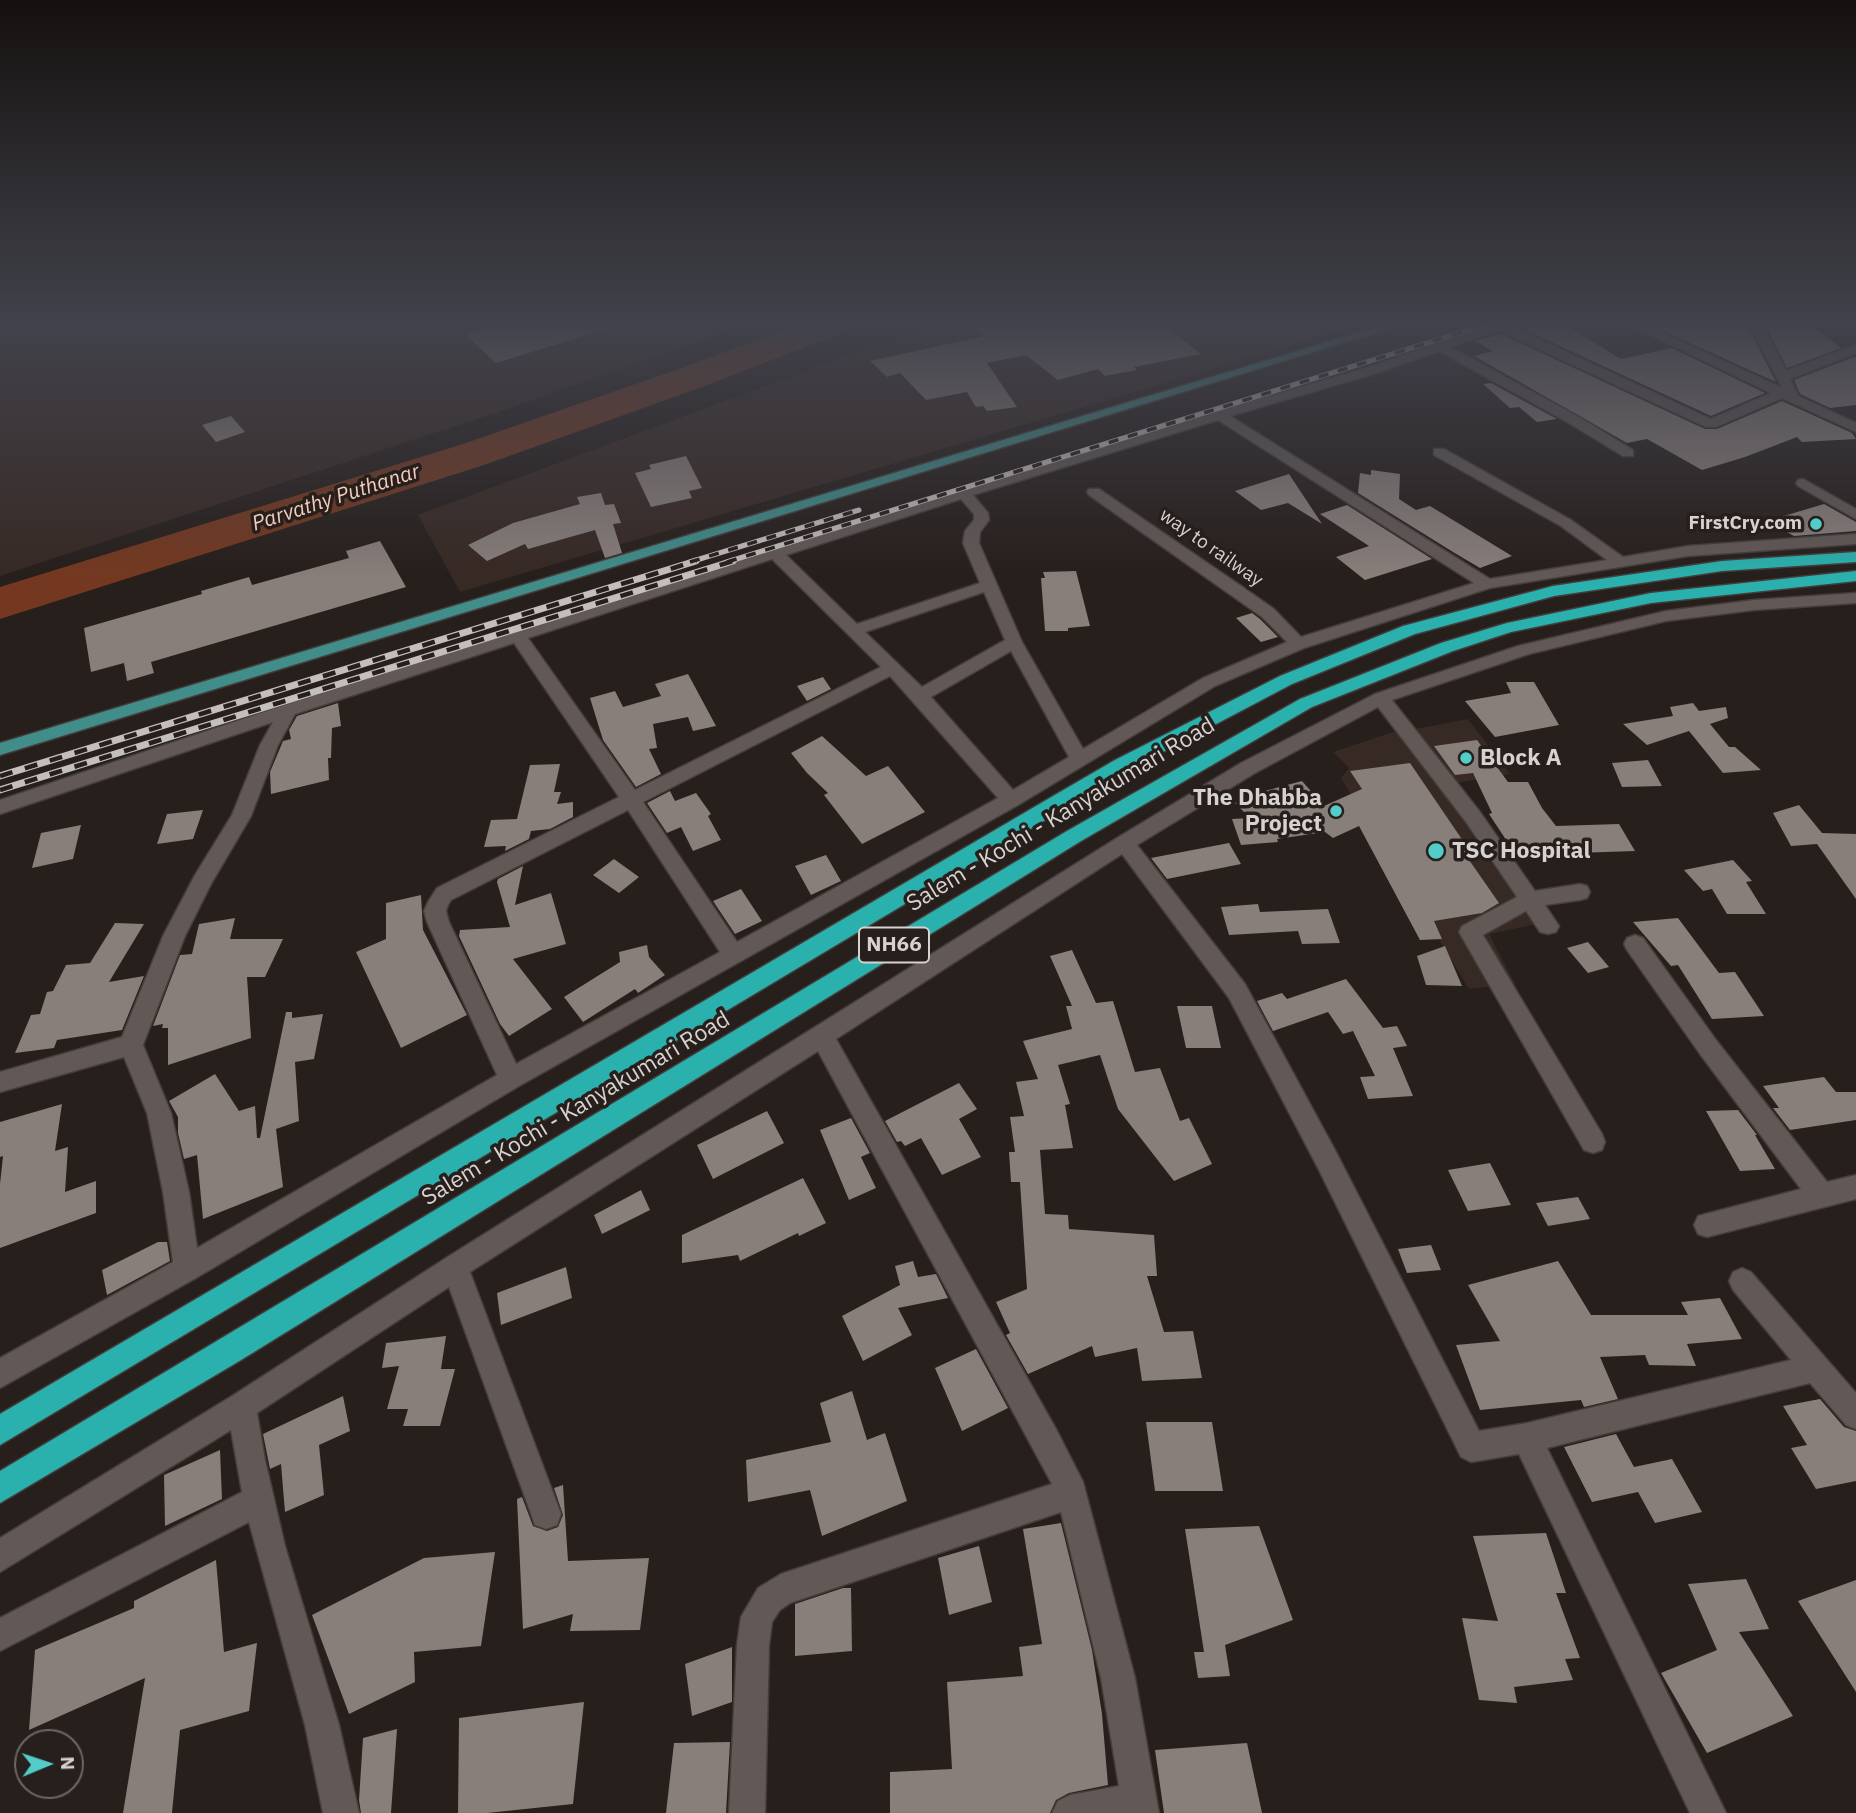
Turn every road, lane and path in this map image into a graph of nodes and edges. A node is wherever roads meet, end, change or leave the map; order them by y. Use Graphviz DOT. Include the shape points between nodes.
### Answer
graph roads {
  1 [pos="1113,410"];
  2 [pos="1239,410"];
  3 [pos="1557,410"];
  4 [pos="1680,410"];
  5 [pos="1748,410"];
  6 [pos="1819,410"];
  7 [pos="1221,415"];
  8 [pos="1856,428"];
  9 [pos="1439,452"];
  10 [pos="1628,453"];
  11 [pos="1803,483"];
  12 [pos="1094,492"];
  13 [pos="965,495"];
  14 [pos="1856,515"];
  15 [pos="1856,539"];
  16 [pos="775,553"];
  17 [pos="1856,557"];
  18 [pos="1619,561"];
  19 [pos="1856,576"];
  20 [pos="1487,584"];
  21 [pos="989,585"];
  22 [pos="1856,598"];
  23 [pos="853,631"];
  24 [pos="518,636"];
  25 [pos="1014,642"];
  26 [pos="1298,644"];
  27 [pos="891,669"];
  28 [pos="920,696"];
  29 [pos="1381,698"];
  30 [pos="288,710"];
  31 [pos="0,748"];
  32 [pos="1080,760"];
  33 [pos="1011,800"];
  34 [pos="632,802"];
  35 [pos="0,807"];
  36 [pos="1124,843"];
  37 [pos="1580,892"];
  38 [pos="1529,900"];
  39 [pos="1548,926"];
  40 [pos="1635,944"];
  41 [pos="733,954"];
  42 [pos="822,1037"];
  43 [pos="131,1045"];
  44 [pos="510,1079"];
  45 [pos="0,1082"];
  46 [pos="1593,1142"];
  47 [pos="1856,1187"];
  48 [pos="1822,1196"];
  49 [pos="1707,1225"];
  50 [pos="455,1266"];
  51 [pos="187,1269"];
  52 [pos="1742,1281"];
  53 [pos="1814,1368"];
  54 [pos="0,1374"];
  55 [pos="242,1406"];
  56 [pos="1856,1415"];
  57 [pos="0,1430"];
  58 [pos="1527,1438"];
  59 [pos="0,1488"];
  60 [pos="1072,1493"];
  61 [pos="261,1499"];
  62 [pos="546,1514"];
  63 [pos="0,1556"];
  64 [pos="0,1635"];
  65 [pos="1140,1807"];
  66 [pos="341,1813"];
  67 [pos="747,1813"];
  68 [pos="1070,1813"];
  69 [pos="1708,1813"];
  1 -- 31 [label="main road"];
  2 -- 7 [label="street"];
  3 -- 10 [label="street"];
  4 -- 5 [label="street" via="1711,424"];
  6 -- 8 [label="street"];
  7 -- 13 [label="street"];
  7 -- 20 [label="street"];
  9 -- 18 [label="street" via="1566,523"];
  11 -- 14 [label="street"];
  12 -- 26 [label="street, way to railway" via="1268,613"];
  13 -- 16 [label="street"];
  13 -- 21 [label="street" via="981,513 980,525 971,537"];
  15 -- 18 [label="street" via="1688,551"];
  16 -- 23 [label="street"];
  16 -- 24 [label="street"];
  17 -- 57 [label="highway, Salem - Kochi - Kanyakumari Road / NH66" via="1722,566 1553,592 1409,630 1286,680 1044,810"];
  18 -- 20 [label="street"];
  19 -- 59 [label="highway, Salem - Kochi - Kanyakumari Road / NH66" via="1651,597 1507,628 1306,703 1074,836"];
  20 -- 26 [label="street"];
  21 -- 23 [label="street"];
  21 -- 25 [label="street"];
  22 -- 29 [label="street" via="1666,616 1524,650"];
  23 -- 27 [label="street"];
  24 -- 30 [label="street"];
  24 -- 34 [label="street"];
  25 -- 28 [label="street"];
  25 -- 32 [label="street"];
  26 -- 32 [label="street" via="1209,682"];
  27 -- 28 [label="street"];
  27 -- 34 [label="street"];
  28 -- 33 [label="street"];
  29 -- 36 [label="street" via="1248,768"];
  29 -- 38 [label="street" via="1474,817"];
  30 -- 35 [label="street"];
  30 -- 43 [label="street" via="241,816 174,936"];
  32 -- 33 [label="street"];
  33 -- 41 [label="street"];
  34 -- 41 [label="street"];
  34 -- 44 [label="street" via="452,889 438,902 435,911 453,959"];
  36 -- 42 [label="street"];
  36 -- 58 [label="street" via="1237,991 1471,1447"];
  37 -- 38 [label="street"];
  38 -- 39 [label="street"];
  38 -- 46 [label="street" via="1470,932"];
  40 -- 48 [label="street"];
  41 -- 44 [label="street"];
  42 -- 50 [label="street"];
  42 -- 60 [label="street"];
  43 -- 45 [label="street"];
  43 -- 51 [label="street" via="159,1112"];
  44 -- 51 [label="street"];
  47 -- 48 [label="street"];
  48 -- 49 [label="street"];
  50 -- 55 [label="street"];
  50 -- 62 [label="street"];
  51 -- 54 [label="street"];
  52 -- 53 [label="street"];
  53 -- 56 [label="street"];
  53 -- 58 [label="street"];
  55 -- 61 [label="street"];
  55 -- 63 [label="street"];
  58 -- 69 [label="street"];
  60 -- 65 [label="street" via="1118,1678"];
  60 -- 67 [label="street" via="781,1590 769,1599 757,1617 752,1645"];
  61 -- 64 [label="street"];
  61 -- 66 [label="street"];
  65 -- 68 [label="street"];
}
